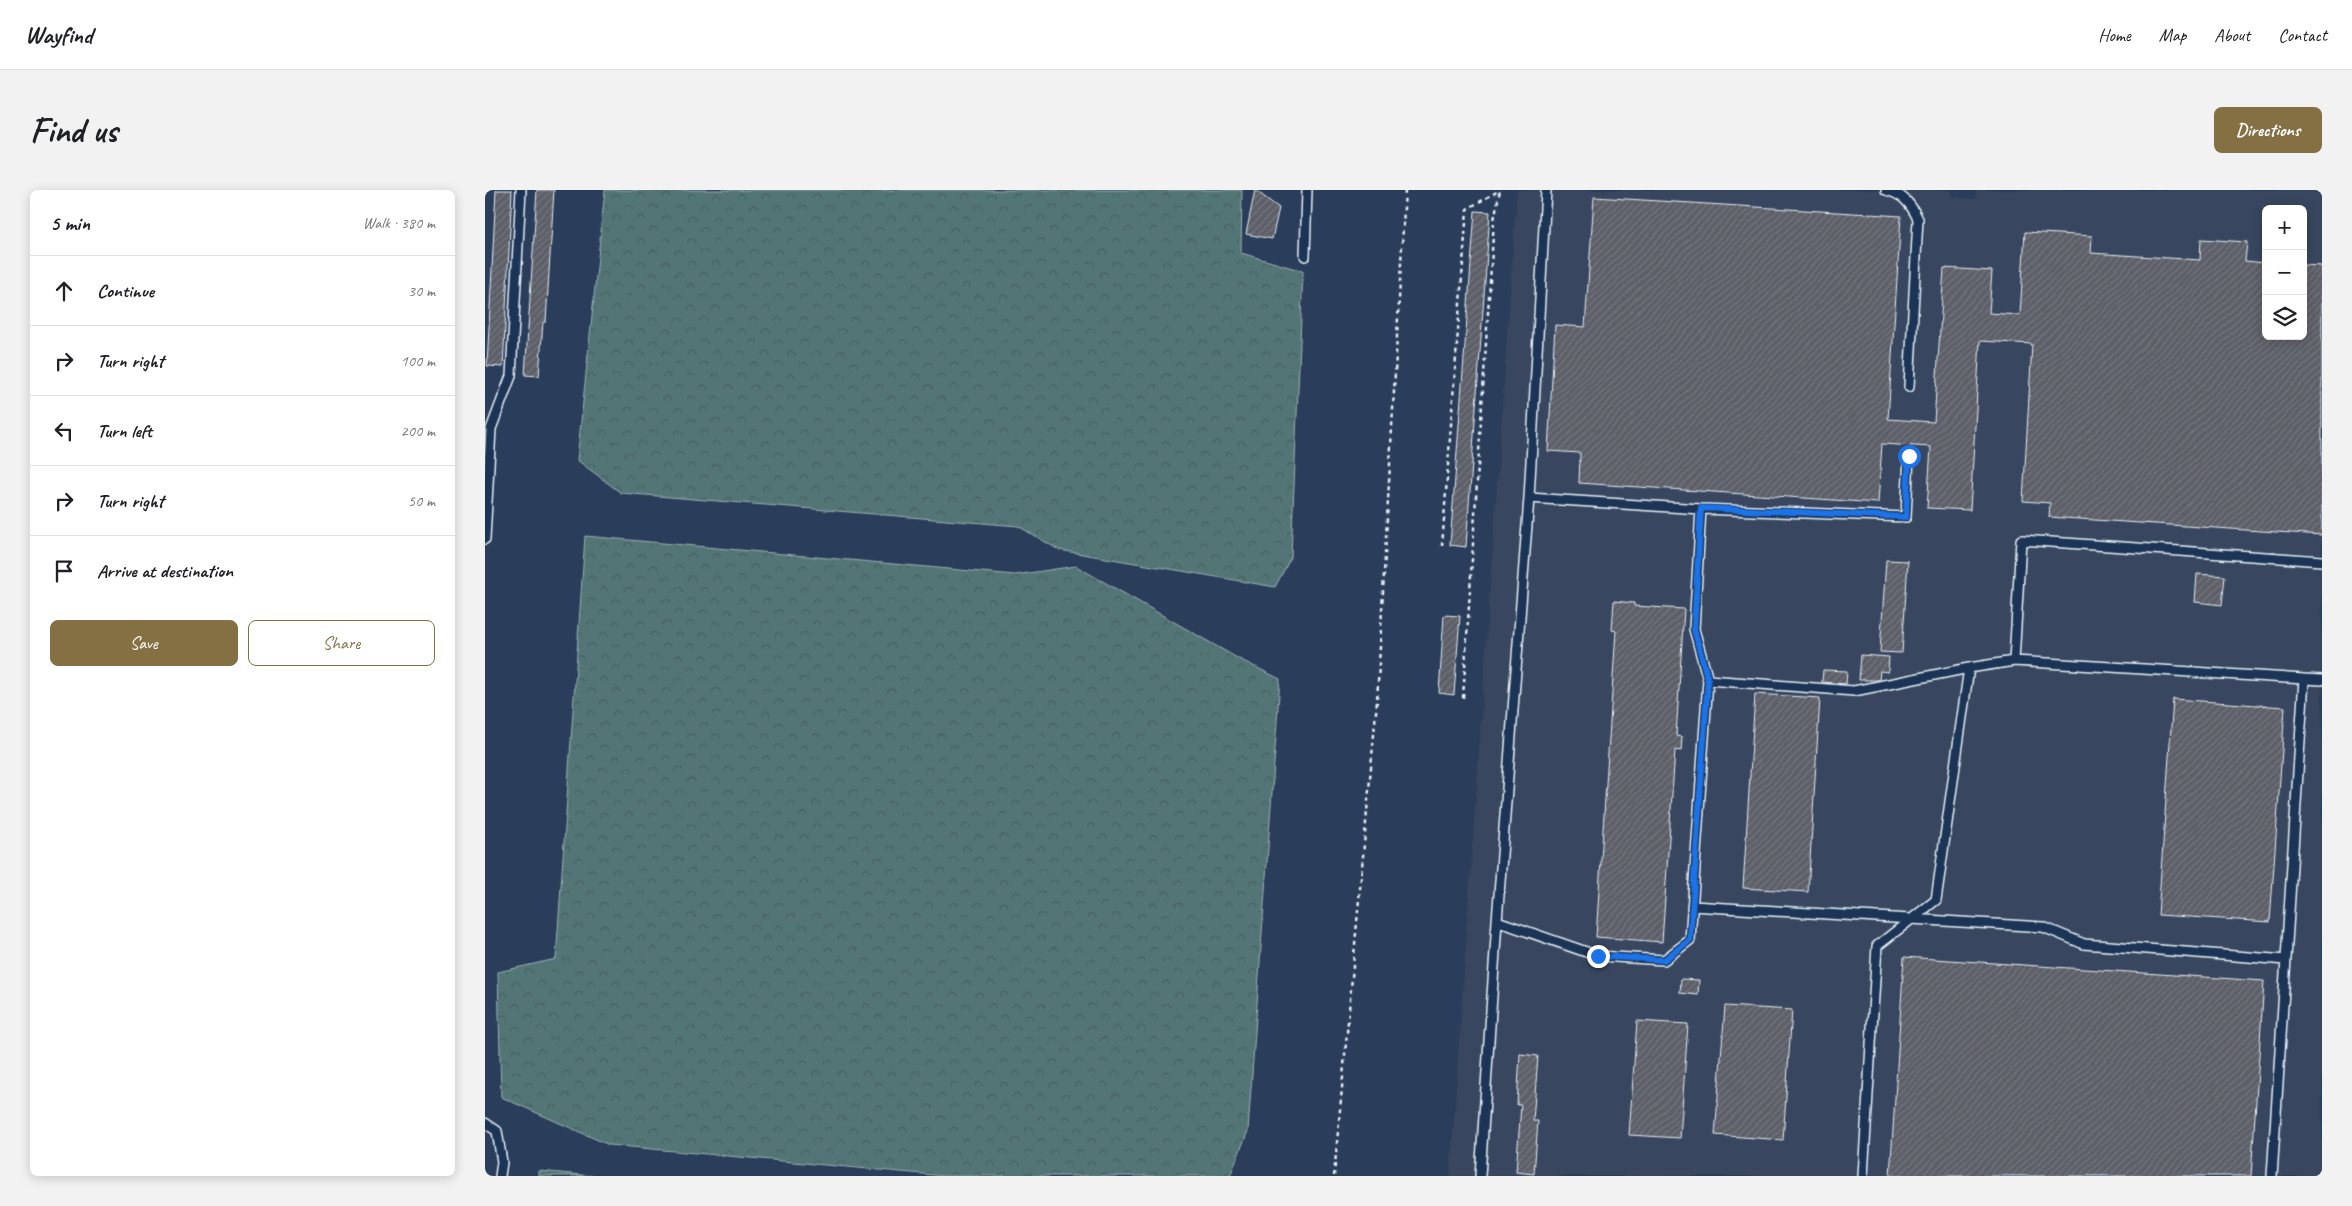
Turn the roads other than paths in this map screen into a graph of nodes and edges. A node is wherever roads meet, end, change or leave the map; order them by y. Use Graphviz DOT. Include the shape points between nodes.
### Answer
graph roads {
  1 [pos="521,190"];
  2 [pos="1307,190"];
  3 [pos="1546,190"];
  4 [pos="1886,190"];
  5 [pos="1305,256"];
  6 [pos="1909,387"];
  7 [pos="1909,456"];
  8 [pos="1529,498"];
  9 [pos="1701,508"];
  10 [pos="485,539"];
  11 [pos="2322,561"];
  12 [pos="2014,661"];
  13 [pos="1969,668"];
  14 [pos="2304,679"];
  15 [pos="1708,680"];
  16 [pos="2322,680"];
  17 [pos="1692,906"];
  18 [pos="1913,918"];
  19 [pos="1497,922"];
  20 [pos="2286,960"];
  21 [pos="485,1123"];
  22 [pos="500,1176"];
  23 [pos="1480,1176"];
  24 [pos="1863,1176"];
  25 [pos="2272,1176"];
  1 -- 10 [label="lane" via="511,376 491,429"];
  2 -- 5 [label="lane"];
  3 -- 8 [label="lane"];
  4 -- 6 [label="lane" via="1896,192 1911,204 1919,219"];
  7 -- 9 [label="lane" via="1906,517"];
  8 -- 9 [label="lane"];
  8 -- 19 [label="lane"];
  9 -- 15 [label="lane" via="1694,629"];
  11 -- 12 [label="lane" via="2021,540"];
  12 -- 13 [label="lane"];
  12 -- 14 [label="lane"];
  13 -- 15 [label="lane" via="1854,691"];
  13 -- 18 [label="lane" via="1936,900"];
  14 -- 16 [label="lane"];
  14 -- 20 [label="lane"];
  15 -- 17 [label="lane"];
  17 -- 18 [label="lane"];
  17 -- 19 [label="lane" via="1690,940 1664,960 1598,956"];
  18 -- 20 [label="lane" via="2043,927 2084,944"];
  18 -- 24 [label="lane" via="1877,946"];
  19 -- 23 [label="lane"];
  20 -- 25 [label="lane"];
  21 -- 22 [label="lane" via="497,1131 502,1162"];
}
